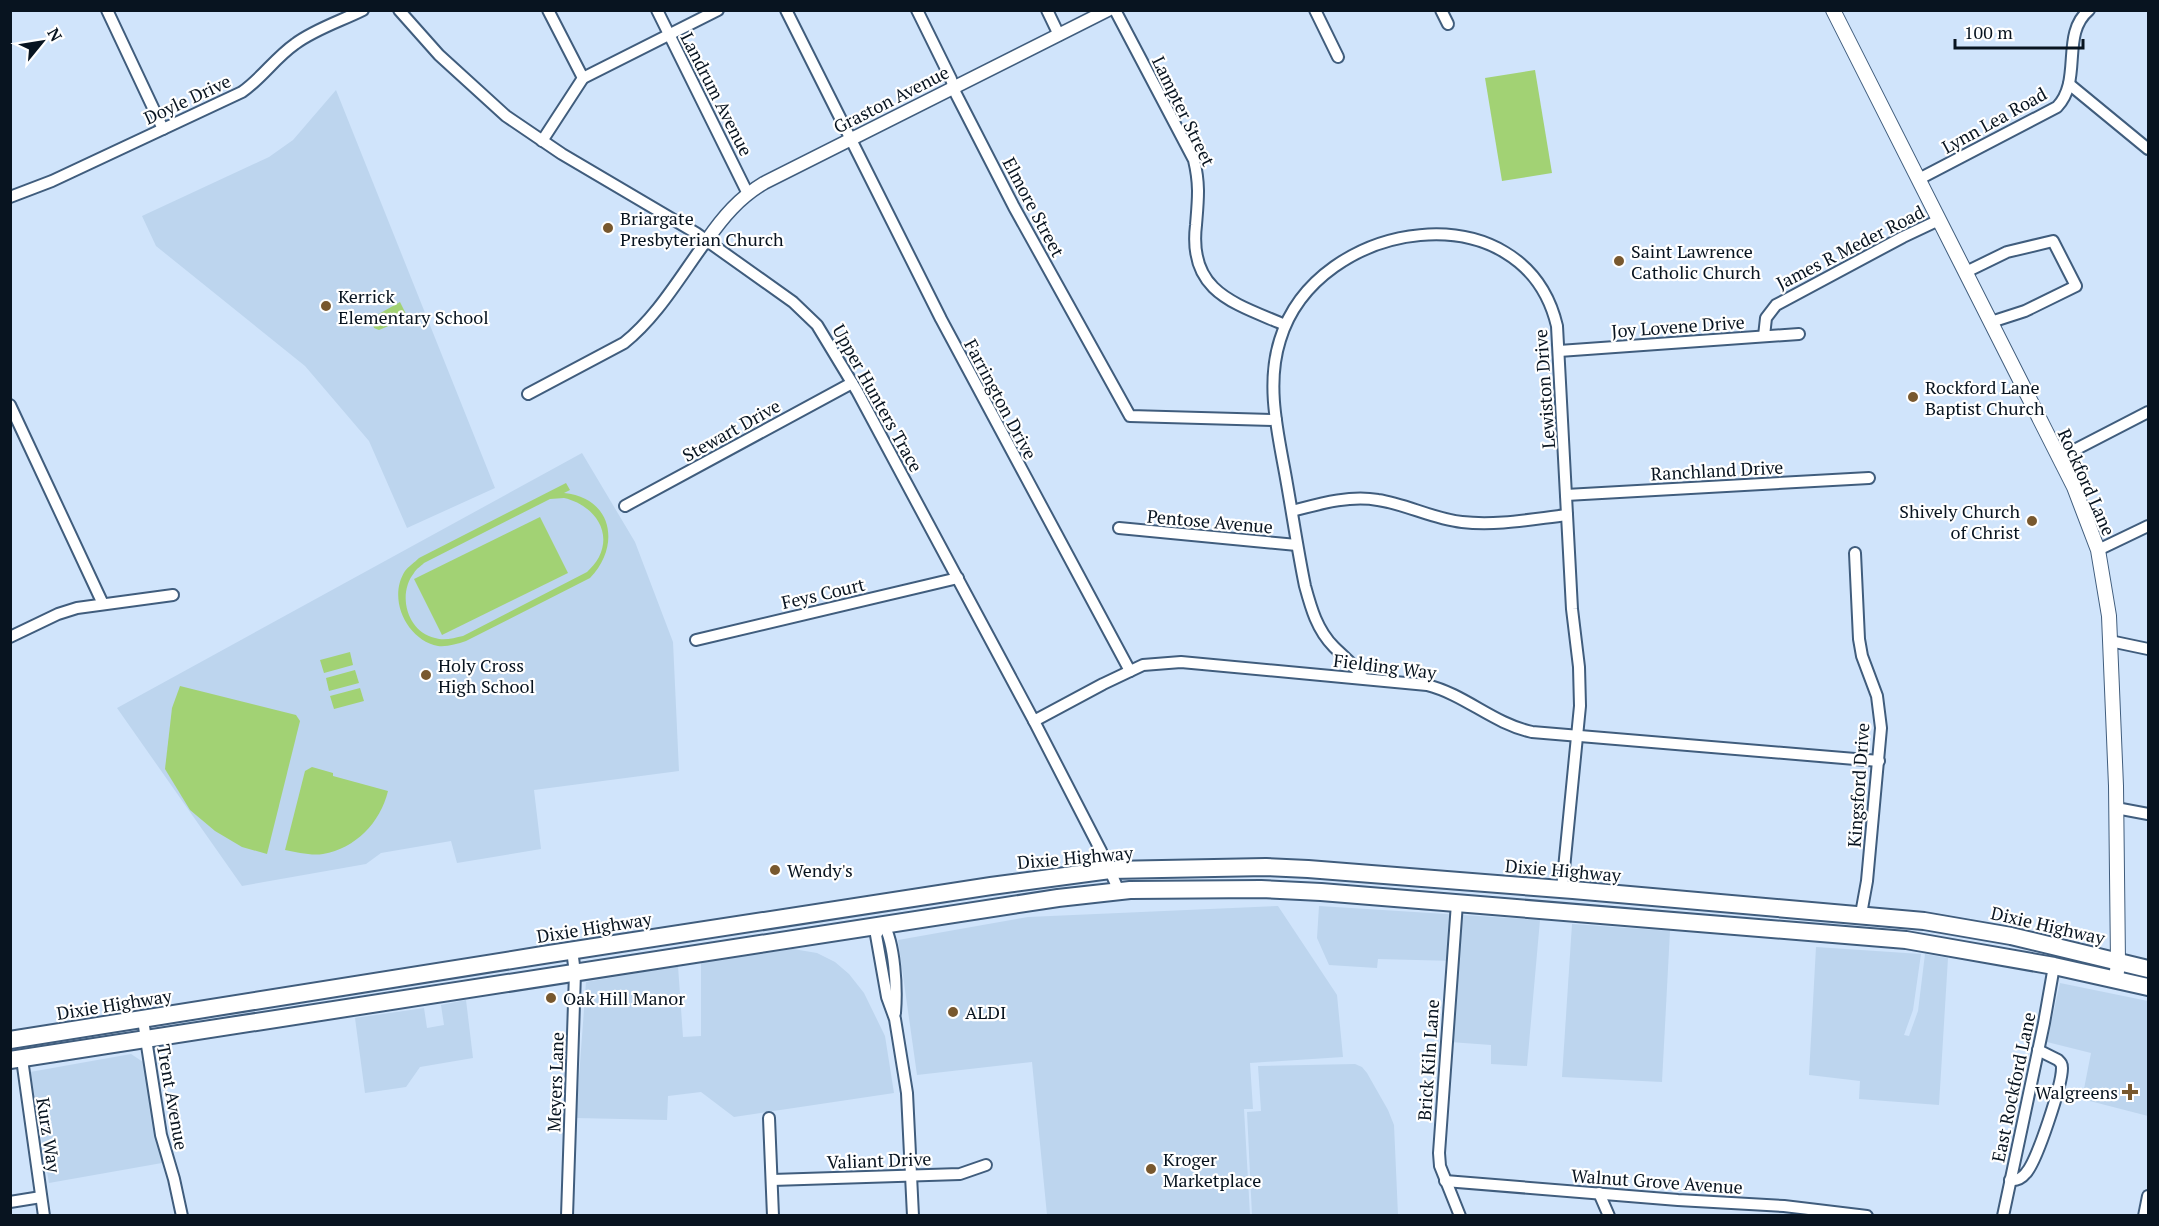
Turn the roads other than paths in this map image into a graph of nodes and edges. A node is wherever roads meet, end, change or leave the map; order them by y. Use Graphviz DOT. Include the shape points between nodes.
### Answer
graph roads {
  1 [pos="107,10"];
  2 [pos="363,10"];
  3 [pos="399,10"];
  4 [pos="548,10"];
  5 [pos="657,10"];
  6 [pos="717,10"];
  7 [pos="786,10"];
  8 [pos="917,10"];
  9 [pos="1047,10"];
  10 [pos="1108,10"];
  11 [pos="1115,10"];
  12 [pos="1315,10"];
  13 [pos="1441,10"];
  14 [pos="1833,10"];
  15 [pos="2089,10"];
  16 [pos="1448,24"];
  17 [pos="669,34"];
  18 [pos="1059,35"];
  19 [pos="1338,57"];
  20 [pos="583,78"];
  21 [pos="2069,84"];
  22 [pos="954,88"];
  23 [pos="163,129"];
  24 [pos="851,139"];
  25 [pos="542,141"];
  26 [pos="2148,149"];
  27 [pos="1919,179"];
  28 [pos="747,192"];
  29 [pos="10,196"];
  30 [pos="1939,220"];
  31 [pos="707,240"];
  32 [pos="1966,272"];
  33 [pos="1991,322"];
  34 [pos="1285,325"];
  35 [pos="1799,334"];
  36 [pos="1764,336"];
  37 [pos="1559,351"];
  38 [pos="852,383"];
  39 [pos="528,394"];
  40 [pos="10,405"];
  41 [pos="2148,412"];
  42 [pos="1276,420"];
  43 [pos="2059,458"];
  44 [pos="1869,478"];
  45 [pos="1566,495"];
  46 [pos="625,506"];
  47 [pos="1292,511"];
  48 [pos="1567,515"];
  49 [pos="2148,526"];
  50 [pos="1119,528"];
  51 [pos="1297,545"];
  52 [pos="2098,550"];
  53 [pos="1856,553"];
  54 [pos="958,578"];
  55 [pos="173,595"];
  56 [pos="103,604"];
  57 [pos="10,637"];
  58 [pos="696,640"];
  59 [pos="2110,641"];
  60 [pos="2148,649"];
  61 [pos="1130,671"];
  62 [pos="1363,678"];
  63 [pos="1034,721"];
  64 [pos="1577,736"];
  65 [pos="1879,761"];
  66 [pos="2116,808"];
  67 [pos="2148,814"];
  68 [pos="1110,870"];
  69 [pos="1516,885"];
  70 [pos="1562,889"];
  71 [pos="1119,891"];
  72 [pos="922,896"];
  73 [pos="1457,903"];
  74 [pos="1540,910"];
  75 [pos="1861,914"];
  76 [pos="883,923"];
  77 [pos="1834,934"];
  78 [pos="572,950"];
  79 [pos="2118,962"];
  80 [pos="2054,966"];
  81 [pos="2148,969"];
  82 [pos="575,973"];
  83 [pos="2116,980"];
  84 [pos="2148,987"];
  85 [pos="143,1020"];
  86 [pos="146,1039"];
  87 [pos="10,1040"];
  88 [pos="2038,1050"];
  89 [pos="16,1060"];
  90 [pos="769,1118"];
  91 [pos="986,1165"];
  92 [pos="911,1175"];
  93 [pos="772,1180"];
  94 [pos="2010,1180"];
  95 [pos="1445,1181"];
  96 [pos="1599,1193"];
  97 [pos="2148,1196"];
  98 [pos="41,1197"];
  99 [pos="10,1202"];
  100 [pos="1769,1211"];
  101 [pos="44,1215"];
  102 [pos="182,1215"];
  103 [pos="567,1215"];
  104 [pos="773,1215"];
  105 [pos="913,1215"];
  106 [pos="1460,1215"];
  107 [pos="1609,1215"];
  108 [pos="1867,1215"];
  109 [pos="2003,1215"];
  110 [pos="2144,1215"];
  1 -- 23 [label="street"];
  2 -- 23 [label="street, Doyle Drive" via="297,42 242,92"];
  3 -- 25 [label="street, Upper Hunters Trace" via="481,95"];
  4 -- 20 [label="street"];
  5 -- 17 [label="street, Landrum Avenue"];
  6 -- 17 [label="street"];
  7 -- 24 [label="street, Farrington Drive"];
  8 -- 22 [label="street, Elmore Street"];
  9 -- 18 [label="street"];
  10 -- 18 [label="street, Graston Avenue"];
  11 -- 34 [label="street, Lampter Street" via="1194,160 1200,193 1195,251 1204,278 1225,298"];
  12 -- 19 [label="street"];
  13 -- 16 [label="street"];
  14 -- 27 [label="main road, Rockford Lane"];
  15 -- 21 [label="street, Lynn Lea Road" via="2074,33"];
  17 -- 20 [label="street"];
  17 -- 28 [label="street, Landrum Avenue"];
  18 -- 22 [label="street, Graston Avenue"];
  20 -- 25 [label="street"];
  21 -- 26 [label="street"];
  21 -- 27 [label="street, Lynn Lea Road" via="2062,101 2048,113"];
  22 -- 24 [label="street, Graston Avenue"];
  22 -- 42 [label="street, Elmore Street" via="1014,207 1130,416"];
  23 -- 29 [label="street, Doyle Drive"];
  24 -- 28 [label="street, Graston Avenue"];
  24 -- 61 [label="street, Farrington Drive" via="986,405"];
  25 -- 31 [label="street, Upper Hunters Trace"];
  27 -- 30 [label="main road, Rockford Lane"];
  28 -- 31 [label="street, Graston Avenue"];
  30 -- 32 [label="main road, Rockford Lane"];
  30 -- 36 [label="street, James R Meder Road" via="1776,305 1766,318"];
  31 -- 38 [label="street, Upper Hunters Trace" via="808,314"];
  31 -- 39 [label="street" via="633,336"];
  32 -- 33 [label="main road, Rockford Lane"];
  32 -- 33 [label="street" via="2007,252 2053,241 2076,286 2025,311"];
  33 -- 43 [label="main road, Rockford Lane"];
  34 -- 37 [label="street, Lewiston Drive" via="1308,289 1335,265 1392,239 1441,234 1485,244 1529,272 1550,302"];
  34 -- 42 [label="street, Lewiston Drive" via="1274,369"];
  35 -- 36 [label="street, Joy Lovene Drive"];
  36 -- 37 [label="street, Joy Lovene Drive"];
  37 -- 45 [label="street, Lewiston Drive"];
  38 -- 46 [label="street, Stewart Drive"];
  38 -- 54 [label="street, Upper Hunters Trace"];
  40 -- 56 [label="street"];
  41 -- 43 [label="street"];
  42 -- 47 [label="street, Lewiston Drive"];
  43 -- 52 [label="main road, Rockford Lane"];
  44 -- 45 [label="street, Ranchland Drive"];
  45 -- 48 [label="street, Lewiston Drive"];
  47 -- 48 [label="street" via="1357,498 1387,501 1460,522 1484,524"];
  47 -- 51 [label="street, Lewiston Drive"];
  48 -- 64 [label="street, Lewiston Drive" via="1580,682"];
  49 -- 52 [label="street"];
  50 -- 51 [label="street, Pentose Avenue"];
  51 -- 62 [label="street, Lewiston Drive" via="1319,628"];
  52 -- 59 [label="main road, Rockford Lane"];
  53 -- 65 [label="street, Kingsford Drive" via="1859,639 1881,717"];
  54 -- 58 [label="street, Feys Court"];
  54 -- 63 [label="street, Upper Hunters Trace"];
  55 -- 56 [label="street"];
  56 -- 57 [label="street" via="57,614"];
  59 -- 60 [label="street"];
  59 -- 66 [label="main road, Rockford Lane"];
  61 -- 62 [label="street, Fielding Way" via="1167,662"];
  61 -- 63 [label="street, Fielding Way"];
  62 -- 64 [label="street, Fielding Way" via="1427,685 1462,699 1508,726"];
  63 -- 68 [label="street, Upper Hunters Trace"];
  64 -- 65 [label="street, Fielding Way"];
  64 -- 70 [label="street, Lewiston Drive"];
  65 -- 75 [label="street, Kingsford Drive"];
  66 -- 67 [label="street"];
  66 -- 79 [label="main road, Rockford Lane"];
  68 -- 69 [label="main road, Dixie Highway" via="1266,867"];
  68 -- 71 [label="street, Upper Hunters Trace"];
  68 -- 72 [label="main road, Dixie Highway"];
  69 -- 70 [label="main road, Dixie Highway"];
  69 -- 73 [label="main road" via="1504,894 1461,891"];
  70 -- 74 [label="main road" via="1555,900 1548,900"];
  70 -- 75 [label="main road, Dixie Highway"];
  71 -- 73 [label="main road, Dixie Highway" via="1265,890"];
  71 -- 76 [label="main road, Dixie Highway"];
  72 -- 76 [label="main road" via="891,906"];
  72 -- 78 [label="main road, Dixie Highway"];
  73 -- 74 [label="main road, Dixie Highway"];
  73 -- 95 [label="street, Brick Kiln Lane" via="1439,1143"];
  74 -- 77 [label="main road, Dixie Highway"];
  75 -- 77 [label="main road" via="1856,926 1844,925"];
  75 -- 79 [label="main road, Dixie Highway" via="1965,926"];
  76 -- 82 [label="main road, Dixie Highway"];
  76 -- 92 [label="street" via="889,934 896,995"];
  77 -- 80 [label="main road, Dixie Highway" via="1925,943"];
  78 -- 82 [label="street, Meyers Lane"];
  78 -- 85 [label="main road, Dixie Highway"];
  79 -- 81 [label="main road, Dixie Highway"];
  79 -- 83 [label="main road, Rockford Lane"];
  80 -- 83 [label="main road, Dixie Highway"];
  80 -- 88 [label="street, East Rockford Lane"];
  82 -- 86 [label="main road, Dixie Highway"];
  82 -- 103 [label="street, Meyers Lane"];
  83 -- 84 [label="main road, Dixie Highway"];
  85 -- 86 [label="street, Trent Avenue"];
  85 -- 87 [label="main road, Dixie Highway"];
  86 -- 89 [label="main road, Dixie Highway"];
  86 -- 102 [label="street, Trent Avenue" via="161,1135"];
  88 -- 94 [label="street, East Rockford Lane"];
  88 -- 94 [label="street" via="2058,1060 2062,1069 2049,1123 2032,1165 2022,1177"];
  89 -- 98 [label="street, Kurz Way"];
  90 -- 93 [label="street"];
  91 -- 92 [label="street, Valiant Drive" via="960,1174"];
  92 -- 93 [label="street, Valiant Drive"];
  92 -- 105 [label="street"];
  93 -- 104 [label="street"];
  94 -- 109 [label="street, East Rockford Lane"];
  95 -- 96 [label="street, Walnut Grove Avenue"];
  95 -- 106 [label="street, Brick Kiln Lane"];
  96 -- 100 [label="street, Walnut Grove Avenue"];
  96 -- 107 [label="street"];
  97 -- 110 [label="street"];
  98 -- 99 [label="street"];
  98 -- 101 [label="street, Kurz Way"];
  100 -- 108 [label="street, Walnut Grove Avenue"];
}
